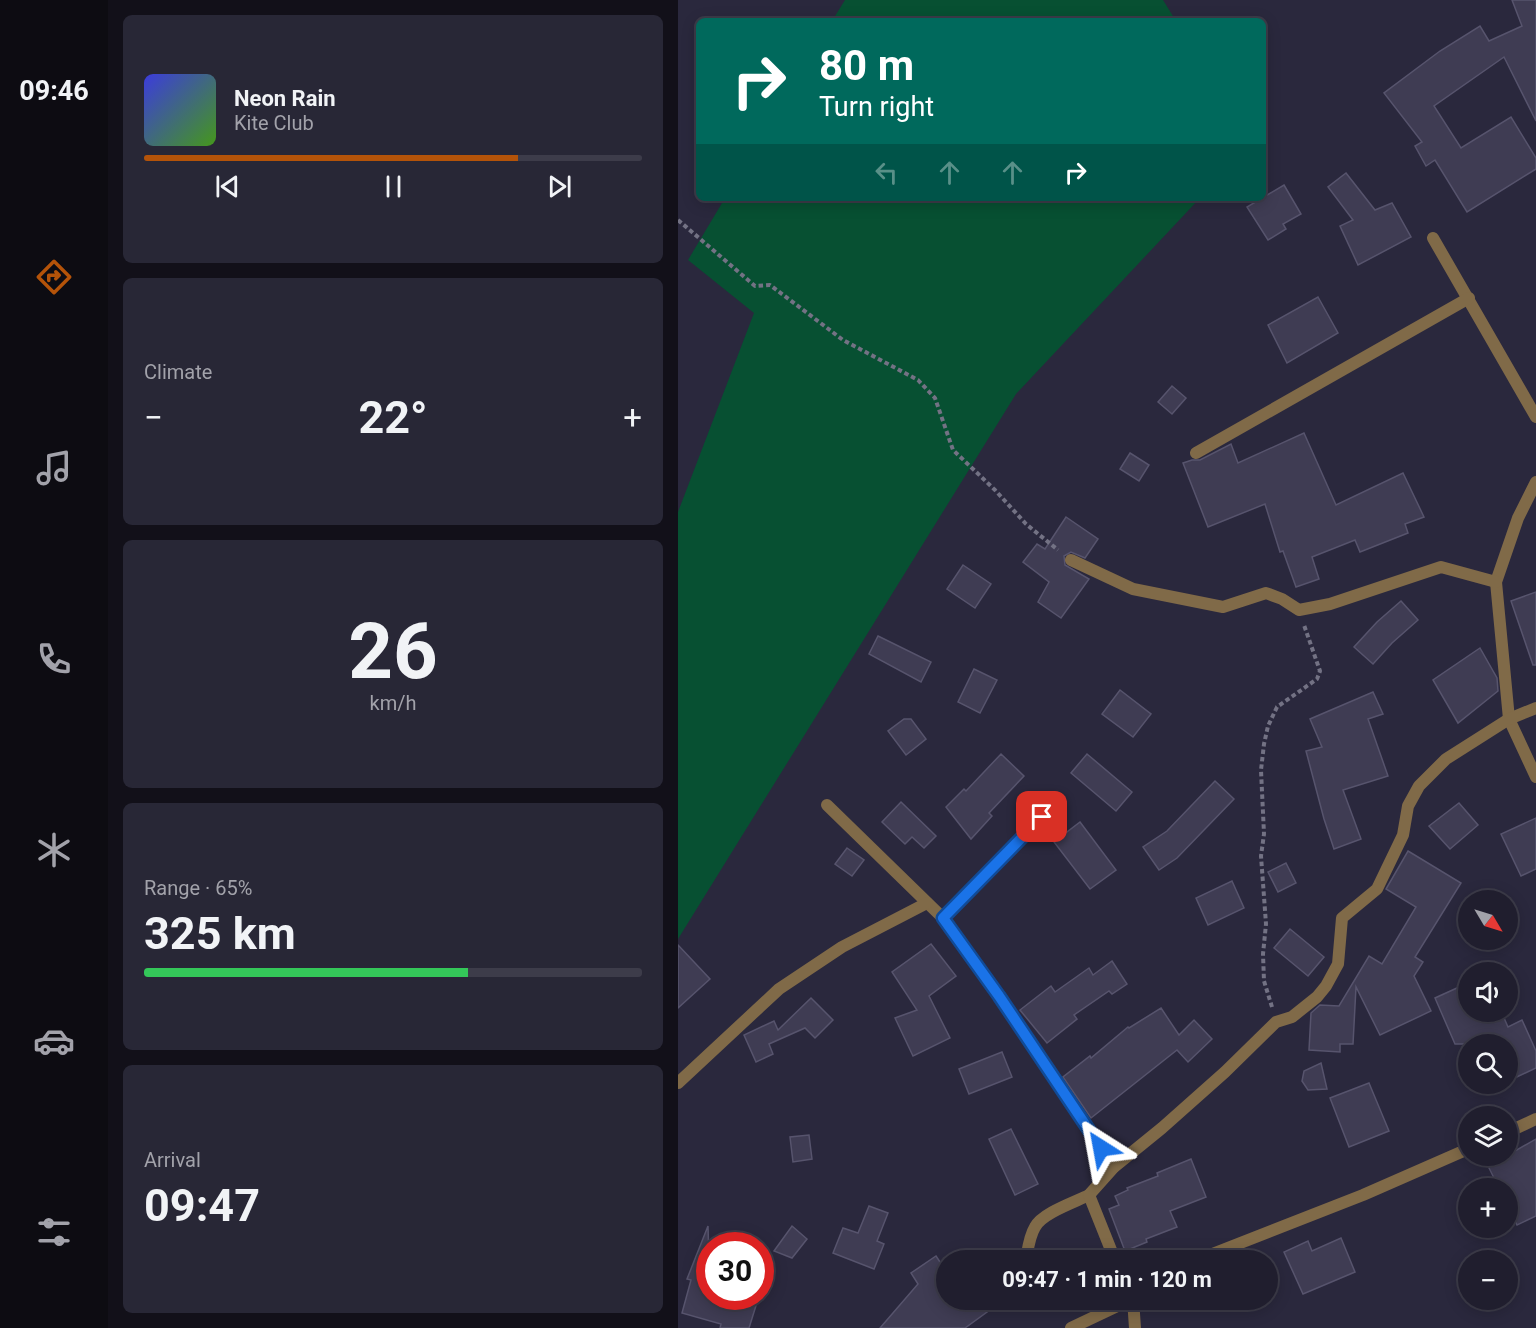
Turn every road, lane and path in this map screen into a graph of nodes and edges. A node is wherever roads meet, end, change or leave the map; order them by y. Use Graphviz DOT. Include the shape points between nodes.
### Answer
graph roads {
  1 [pos="678,220"];
  2 [pos="1433,238"];
  3 [pos="1469,298"];
  4 [pos="1536,417"];
  5 [pos="1196,453"];
  6 [pos="1536,482"];
  7 [pos="1071,560"];
  8 [pos="1496,582"];
  9 [pos="1299,610"];
  10 [pos="1536,708"];
  11 [pos="1509,719"];
  12 [pos="1536,777"];
  13 [pos="1058,800"];
  14 [pos="827,805"];
  15 [pos="927,903"];
  16 [pos="943,918"];
  17 [pos="1276,1022"];
  18 [pos="678,1083"];
  19 [pos="1536,1119"];
  20 [pos="1518,1127"];
  21 [pos="1458,1153"];
  22 [pos="1114,1167"];
  23 [pos="1089,1195"];
  24 [pos="1028,1250"];
  25 [pos="1111,1250"];
  26 [pos="1222,1250"];
  27 [pos="1109,1310"];
  28 [pos="1133,1310"];
  29 [pos="1071,1328"];
  30 [pos="1135,1328"];
  1 -- 7 [label="path" via="755,286 770,285 843,340 918,380 936,398 953,450 1026,524"];
  2 -- 3 [label="street"];
  3 -- 4 [label="street"];
  3 -- 5 [label="street"];
  6 -- 8 [label="street" via="1518,518"];
  7 -- 9 [label="street" via="1133,589 1223,607 1266,593"];
  8 -- 9 [label="street" via="1441,567 1330,604"];
  8 -- 11 [label="street"];
  9 -- 17 [label="path" via="1320,671 1317,679 1277,707 1268,726 1261,770 1264,981"];
  10 -- 11 [label="street"];
  11 -- 12 [label="street"];
  11 -- 17 [label="street" via="1446,759 1419,786 1408,806 1403,835 1377,889 1342,918 1338,964 1326,986 1292,1017"];
  13 -- 16 [label="street"];
  14 -- 15 [label="street"];
  15 -- 16 [label="street"];
  15 -- 18 [label="street" via="842,946 779,989"];
  16 -- 22 [label="street"];
  17 -- 22 [label="street" via="1218,1079"];
  19 -- 20 [label="street"];
  21 -- 26 [label="street"];
  22 -- 23 [label="street"];
  23 -- 24 [label="street" via="1035,1224"];
  23 -- 25 [label="street"];
  27 -- 29 [label="street"];
  28 -- 30 [label="street"];
}
